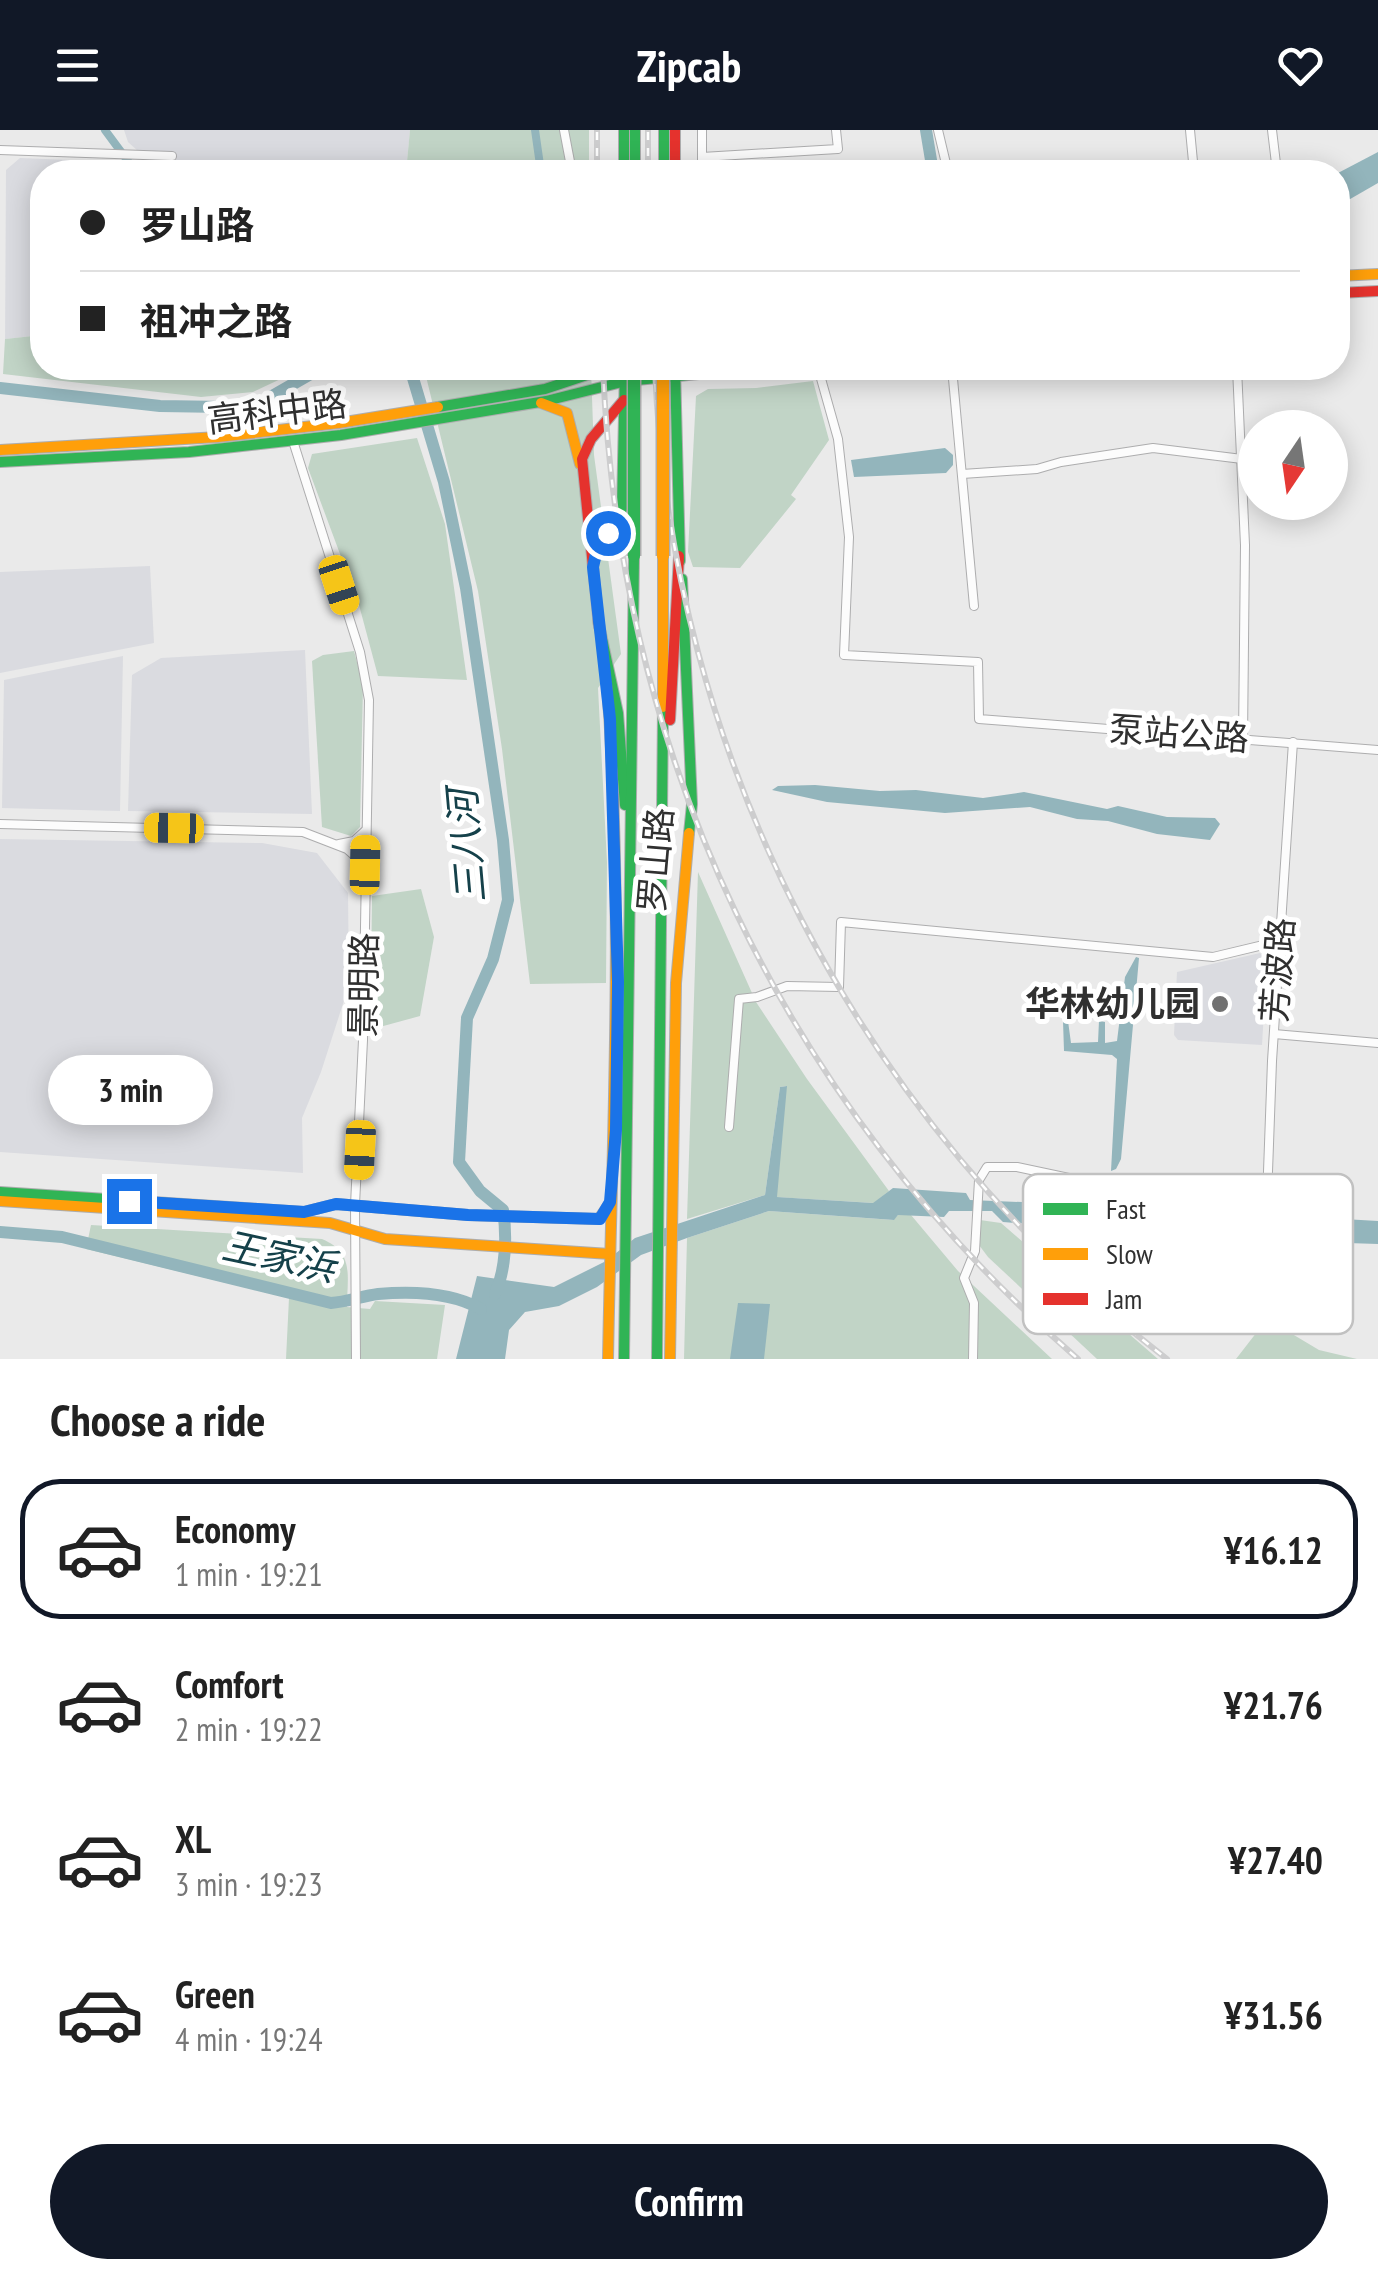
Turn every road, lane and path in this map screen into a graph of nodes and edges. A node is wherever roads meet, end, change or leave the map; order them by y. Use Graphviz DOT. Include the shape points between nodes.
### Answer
graph roads {
  1 [pos="564,130"];
  2 [pos="624,130"];
  3 [pos="635,130"];
  4 [pos="664,130"];
  5 [pos="676,130"];
  6 [pos="702,130"];
  7 [pos="836,130"];
  8 [pos="938,130"];
  9 [pos="1190,130"];
  10 [pos="1272,130"];
  11 [pos="0,150"];
  12 [pos="172,156"];
  13 [pos="702,157"];
  14 [pos="570,160"];
  15 [pos="624,160"];
  16 [pos="635,160"];
  17 [pos="664,160"];
  18 [pos="675,160"];
  19 [pos="945,160"];
  20 [pos="1193,160"];
  21 [pos="1276,160"];
  22 [pos="1378,274"];
  23 [pos="1350,275"];
  24 [pos="1378,291"];
  25 [pos="1350,292"];
  26 [pos="572,380"];
  27 [pos="606,380"];
  28 [pos="625,380"];
  29 [pos="634,380"];
  30 [pos="671,380"];
  31 [pos="671,380"];
  32 [pos="821,380"];
  33 [pos="953,380"];
  34 [pos="1238,380"];
  35 [pos="624,400"];
  36 [pos="536,402"];
  37 [pos="1239,410"];
  38 [pos="433,414"];
  39 [pos="411,418"];
  40 [pos="292,441"];
  41 [pos="0,450"];
  42 [pos="1238,459"];
  43 [pos="0,462"];
  44 [pos="962,474"];
  45 [pos="582,478"];
  46 [pos="1244,520"];
  47 [pos="679,556"];
  48 [pos="593,567"];
  49 [pos="974,606"];
  50 [pos="598,620"];
  51 [pos="1242,738"];
  52 [pos="1292,742"];
  53 [pos="1378,750"];
  54 [pos="0,824"];
  55 [pos="366,830"];
  56 [pos="339,844"];
  57 [pos="630,860"];
  58 [pos="664,862"];
  59 [pos="365,865"];
  60 [pos="1280,941"];
  61 [pos="1274,1034"];
  62 [pos="1378,1042"];
  63 [pos="729,1128"];
  64 [pos="1051,1174"];
  65 [pos="1268,1174"];
  66 [pos="0,1192"];
  67 [pos="0,1201"];
  68 [pos="610,1202"];
  69 [pos="355,1206"];
  70 [pos="666,1215"];
  71 [pos="355,1228"];
  72 [pos="666,1251"];
  73 [pos="610,1254"];
  74 [pos="356,1359"];
  75 [pos="608,1359"];
  76 [pos="623,1359"];
  77 [pos="657,1359"];
  78 [pos="670,1359"];
  79 [pos="972,1359"];
  1 -- 14 [label="street"];
  2 -- 15 [label="main road"];
  3 -- 16 [label="main road"];
  4 -- 17 [label="main road"];
  5 -- 18 [label="main road"];
  6 -- 13 [label="street"];
  7 -- 13 [label="street" via="838,149"];
  8 -- 19 [label="street"];
  9 -- 20 [label="street"];
  10 -- 21 [label="street"];
  11 -- 12 [label="street"];
  22 -- 23 [label="main road"];
  24 -- 25 [label="main road"];
  26 -- 38 [label="main road, 高科中路"];
  27 -- 36 [label="main road, 高科中路"];
  28 -- 35 [label="main road"];
  29 -- 57 [label="main road, bridge"];
  30 -- 58 [label="main road, bridge" via="662,556"];
  31 -- 47 [label="main road, 罗山路"];
  32 -- 51 [label="street, 泵站公路" via="838,439 849,536 844,655 978,662 979,720"];
  33 -- 44 [label="street"];
  34 -- 37 [label="street"];
  35 -- 45 [label="main road, 罗山路" via="584,451"];
  35 -- 48 [label="main road" via="622,509"];
  36 -- 38 [label="main road, 高科中路"];
  36 -- 45 [label="main road" via="568,413"];
  38 -- 39 [label="main road, 高科中路"];
  39 -- 40 [label="main road, 高科中路"];
  39 -- 41 [label="main road, 高科中路"];
  40 -- 43 [label="main road, 高科中路"];
  40 -- 55 [label="street, 景明路" via="365,668"];
  42 -- 44 [label="street" via="1153,448 1037,469"];
  44 -- 49 [label="street"];
  45 -- 48 [label="main road, 罗山路"];
  46 -- 51 [label="street"];
  47 -- 58 [label="main road"];
  47 -- 70 [label="main road, 罗山路" via="692,804"];
  48 -- 50 [label="main road, 罗山路"];
  50 -- 57 [label="main road" via="618,713"];
  50 -- 68 [label="main road, 罗山路" via="611,734 617,946"];
  51 -- 52 [label="street, 泵站公路"];
  52 -- 53 [label="street, 泵站公路"];
  52 -- 60 [label="street, 芳波路"];
  54 -- 56 [label="street" via="288,830"];
  55 -- 56 [label="street"];
  55 -- 59 [label="street, 景明路"];
  56 -- 59 [label="street"];
  57 -- 76 [label="main road"];
  58 -- 70 [label="main road"];
  59 -- 69 [label="street, 景明路"];
  60 -- 61 [label="street, 芳波路"];
  60 -- 63 [label="street" via="1213,957 842,922 839,987 786,986 739,999"];
  61 -- 62 [label="street"];
  61 -- 65 [label="street, 芳波路"];
  64 -- 79 [label="street, 芳波路" via="996,1165 981,1173 975,1251 964,1278 974,1302"];
  66 -- 69 [label="main road" via="304,1212"];
  67 -- 71 [label="main road"];
  68 -- 69 [label="main road" via="600,1219"];
  68 -- 73 [label="main road, 罗山路"];
  69 -- 71 [label="street, 景明路"];
  70 -- 72 [label="main road"];
  71 -- 73 [label="main road" via="385,1239"];
  71 -- 74 [label="street, 景明路"];
  72 -- 77 [label="main road"];
  72 -- 78 [label="main road"];
  73 -- 75 [label="main road, 罗山路"];
}
